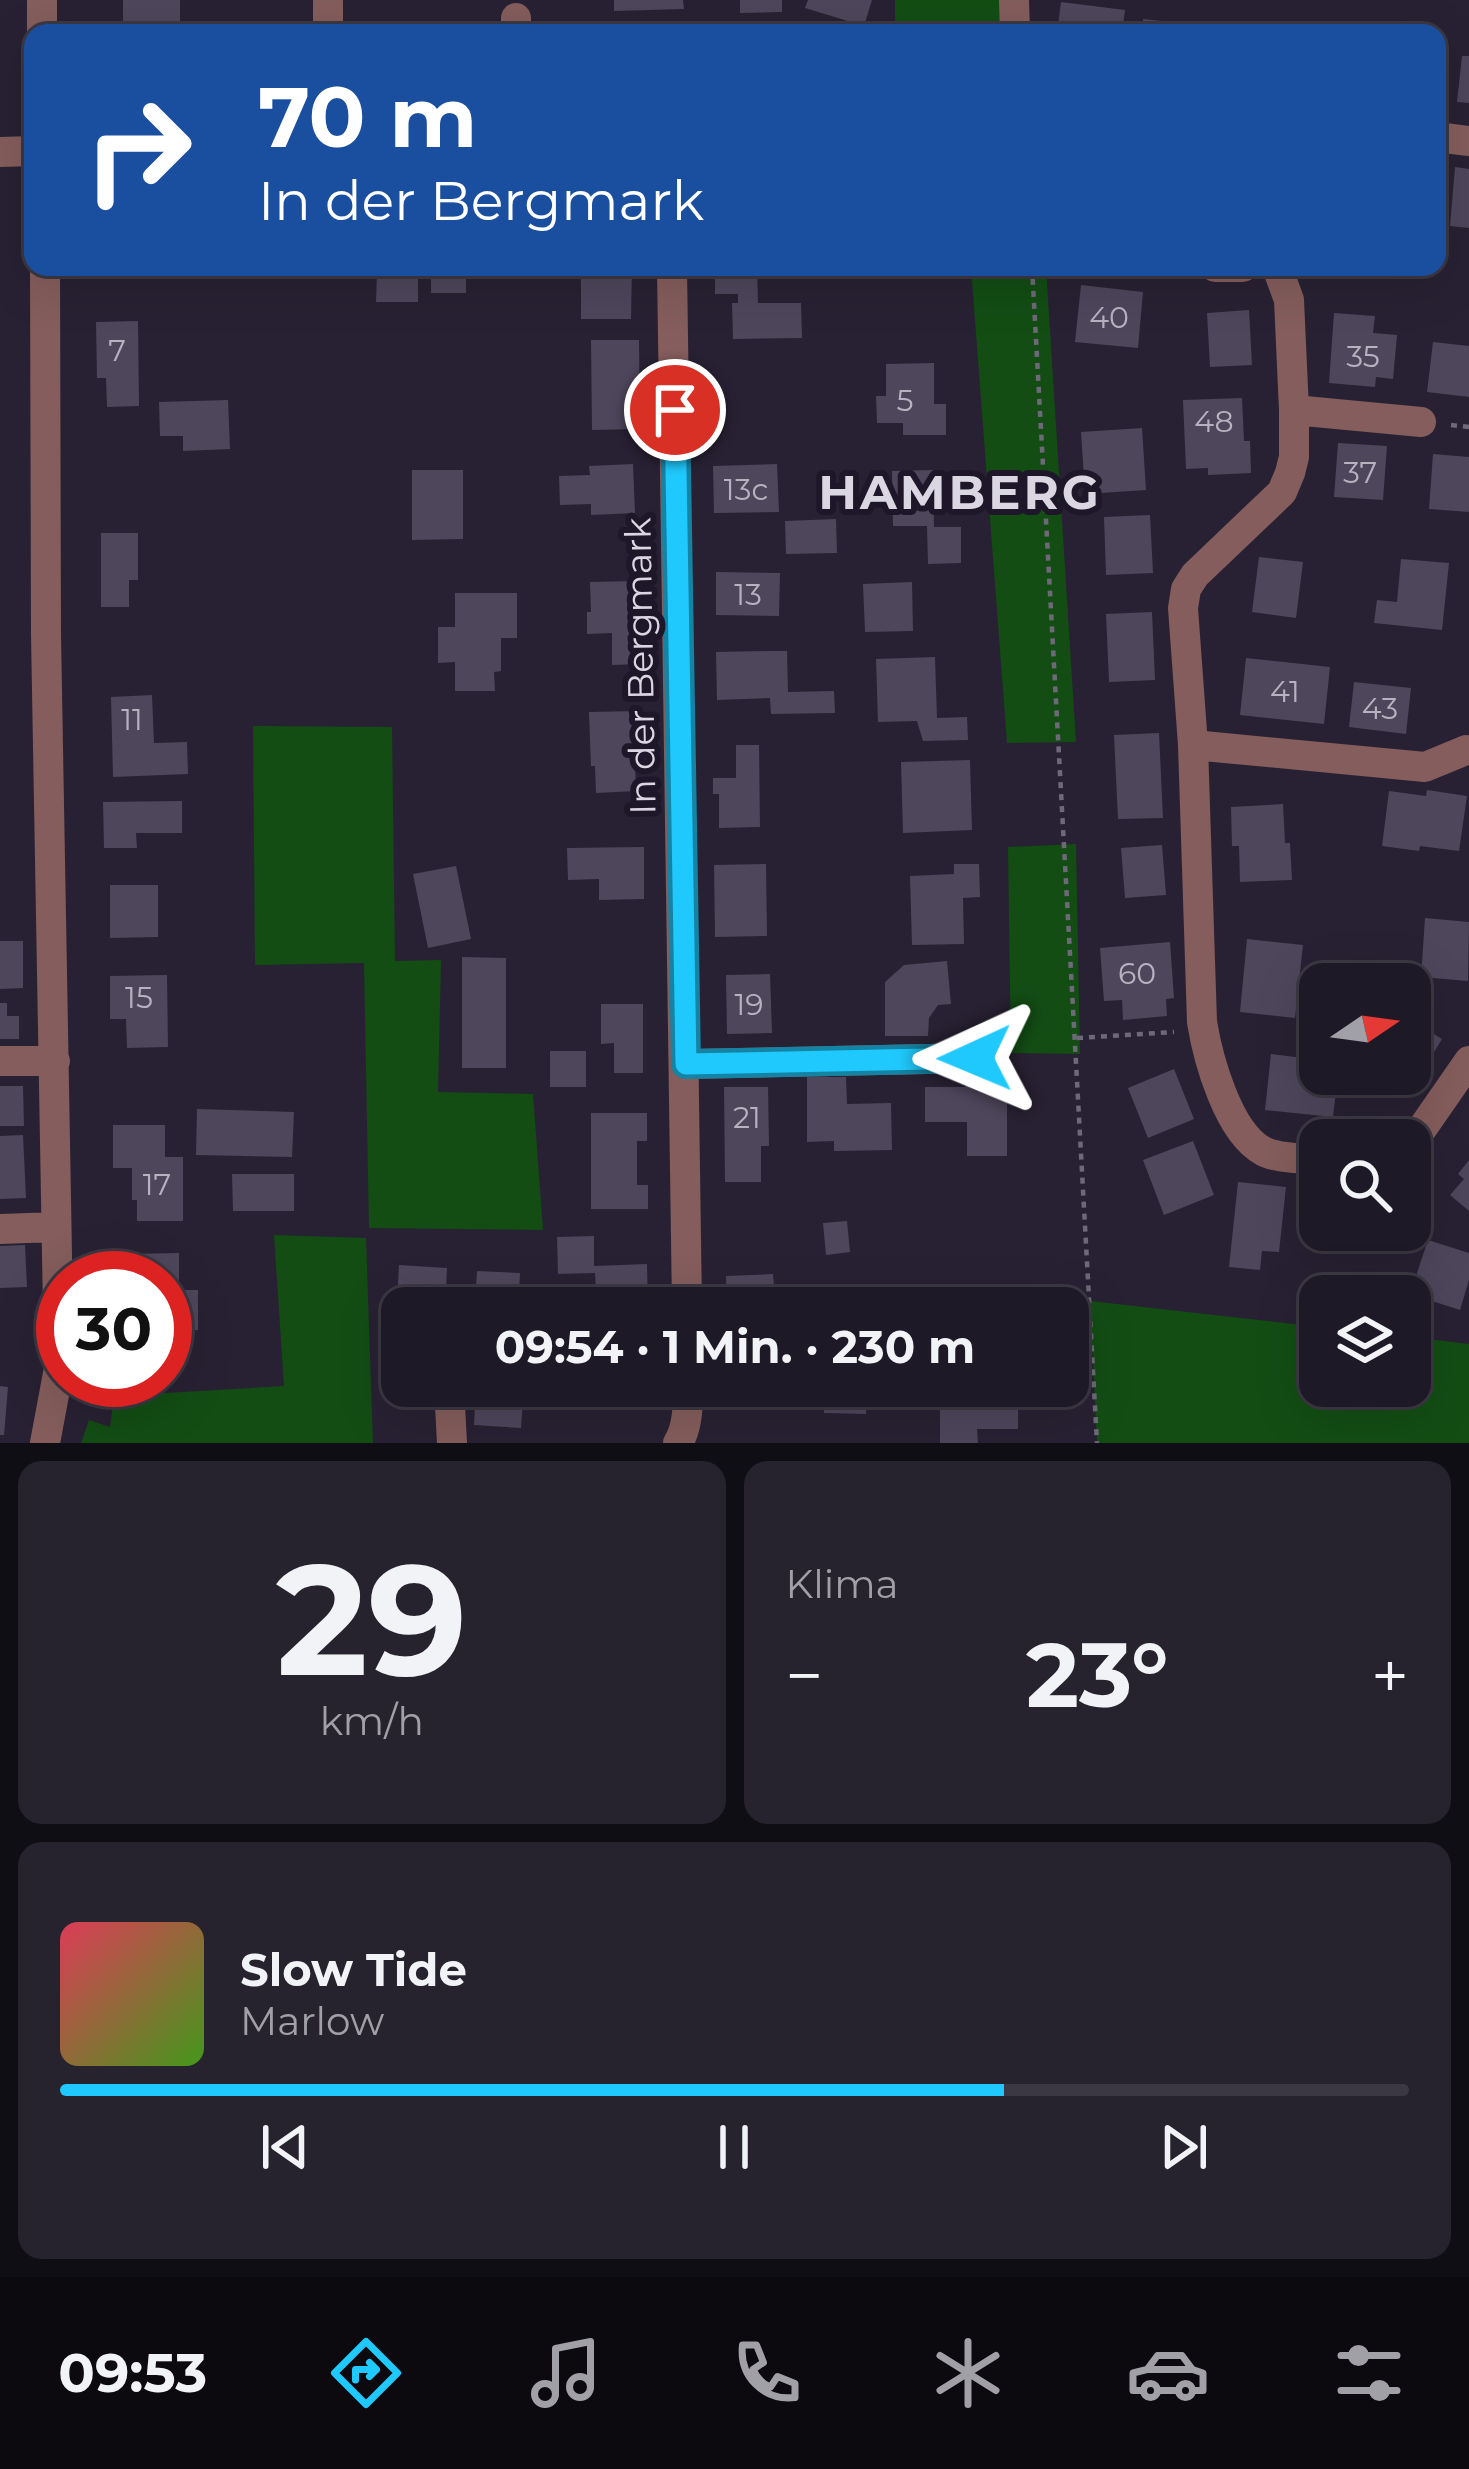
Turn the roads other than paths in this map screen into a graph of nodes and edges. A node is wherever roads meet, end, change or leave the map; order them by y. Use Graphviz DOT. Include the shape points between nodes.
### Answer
graph roads {
  1 [pos="45,276"];
  2 [pos="672,276"];
  3 [pos="1280,276"];
  4 [pos="1294,410"];
  5 [pos="1421,422"];
  6 [pos="1193,745"];
  7 [pos="1466,751"];
  8 [pos="975,1058"];
  9 [pos="0,1061"];
  10 [pos="55,1061"];
  11 [pos="1469,1061"];
  12 [pos="686,1064"];
  13 [pos="1429,1119"];
  14 [pos="1299,1157"];
  15 [pos="56,1226"];
  16 [pos="0,1228"];
  17 [pos="687,1287"];
  18 [pos="450,1407"];
  19 [pos="686,1407"];
  20 [pos="45,1443"];
  21 [pos="452,1443"];
  22 [pos="678,1443"];
  1 -- 10 [label="street"];
  2 -- 12 [label="street, In der Bergmark"];
  3 -- 4 [label="street" via="1289,300"];
  4 -- 5 [label="street"];
  4 -- 6 [label="street" via="1294,457 1282,492 1186,590"];
  6 -- 7 [label="street" via="1425,767"];
  6 -- 14 [label="street" via="1208,1058 1240,1131 1264,1152"];
  8 -- 12 [label="street"];
  9 -- 10 [label="street"];
  10 -- 15 [label="street"];
  11 -- 13 [label="street"];
  12 -- 17 [label="street, In der Bergmark"];
  15 -- 16 [label="street"];
  15 -- 20 [label="street" via="59,1368"];
  18 -- 21 [label="street"];
  19 -- 22 [label="street"];
}
